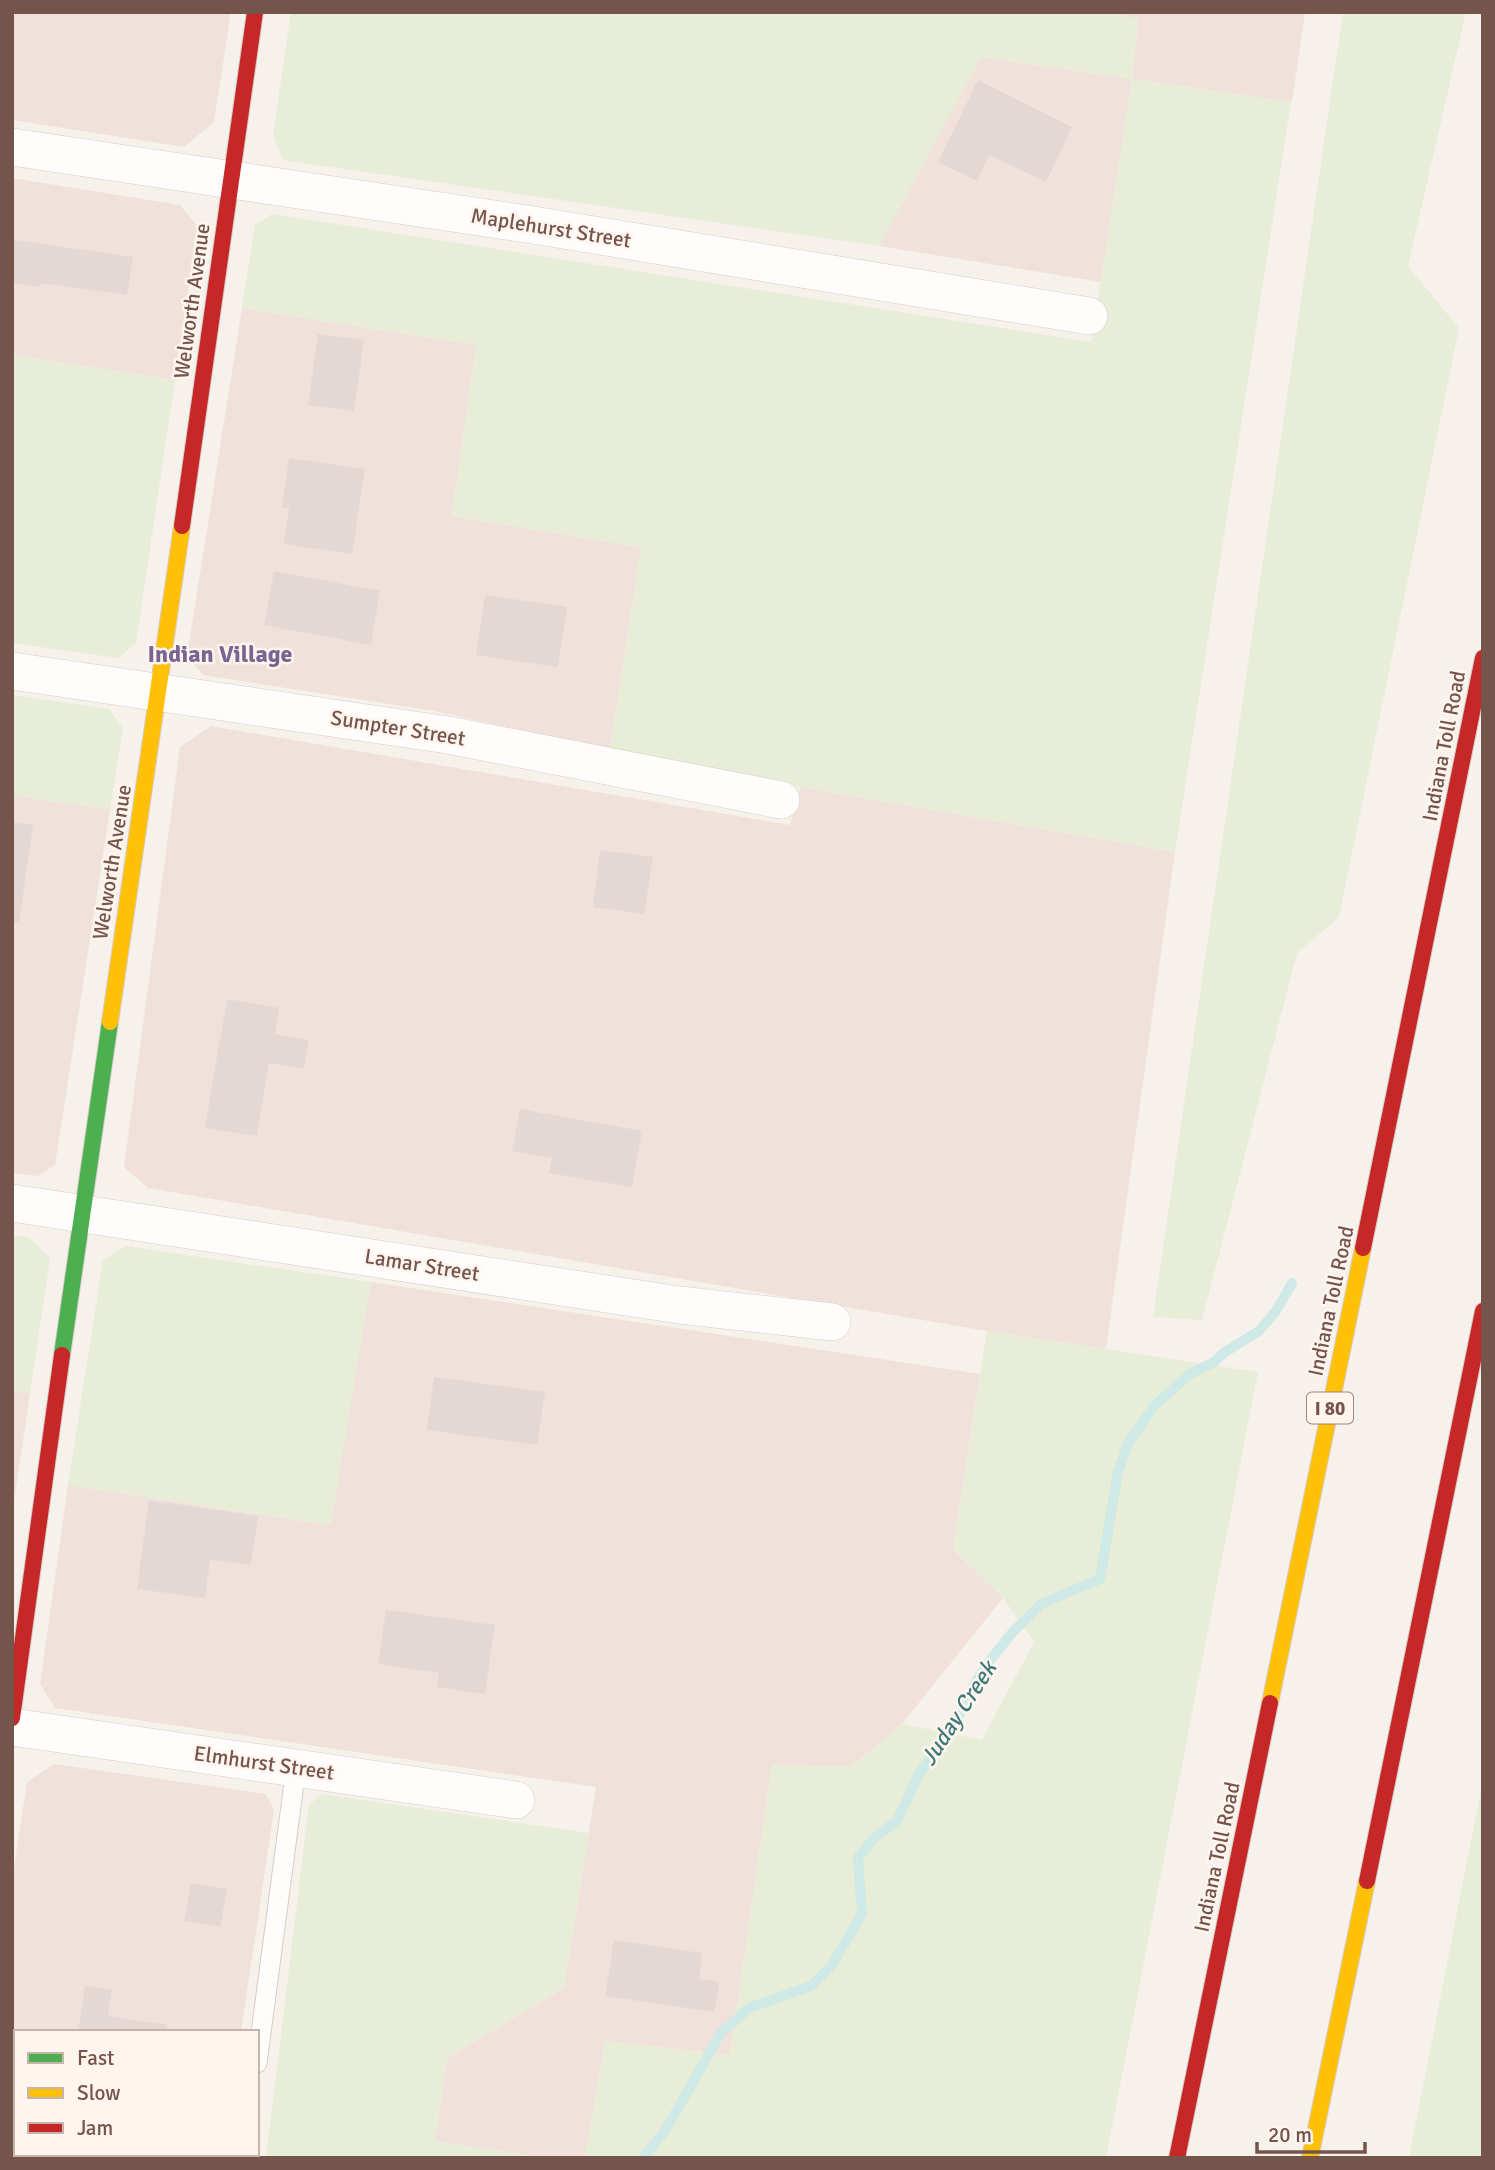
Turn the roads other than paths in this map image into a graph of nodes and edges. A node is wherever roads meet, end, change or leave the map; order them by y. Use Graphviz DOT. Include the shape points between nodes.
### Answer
graph roads {
  1 [pos="255,12"];
  2 [pos="12,147"];
  3 [pos="230,180"];
  4 [pos="1089,317"];
  5 [pos="1483,659"];
  6 [pos="12,671"];
  7 [pos="159,692"];
  8 [pos="781,800"];
  9 [pos="12,1203"];
  10 [pos="81,1213"];
  11 [pos="1483,1311"];
  12 [pos="832,1322"];
  13 [pos="12,1718"];
  14 [pos="12,1727"];
  15 [pos="296,1768"];
  16 [pos="516,1800"];
  17 [pos="259,2048"];
  18 [pos="1177,2158"];
  19 [pos="1310,2158"];
  1 -- 3 [label="main road, Welworth Avenue"];
  2 -- 3 [label="street, Maplehurst Street"];
  3 -- 4 [label="street, Maplehurst Street" via="547,227"];
  3 -- 7 [label="main road, Welworth Avenue"];
  5 -- 18 [label="main road, Indiana Toll Road / I 80"];
  6 -- 7 [label="street, Sumpter Street"];
  7 -- 8 [label="street, Sumpter Street" via="448,735"];
  7 -- 10 [label="main road, Welworth Avenue"];
  9 -- 10 [label="street, Lamar Street"];
  10 -- 12 [label="street, Lamar Street" via="679,1305"];
  10 -- 13 [label="main road, Welworth Avenue"];
  11 -- 19 [label="main road"];
  14 -- 15 [label="street, Elmhurst Street"];
  15 -- 16 [label="street, Elmhurst Street"];
  15 -- 17 [label="lane"];
}
